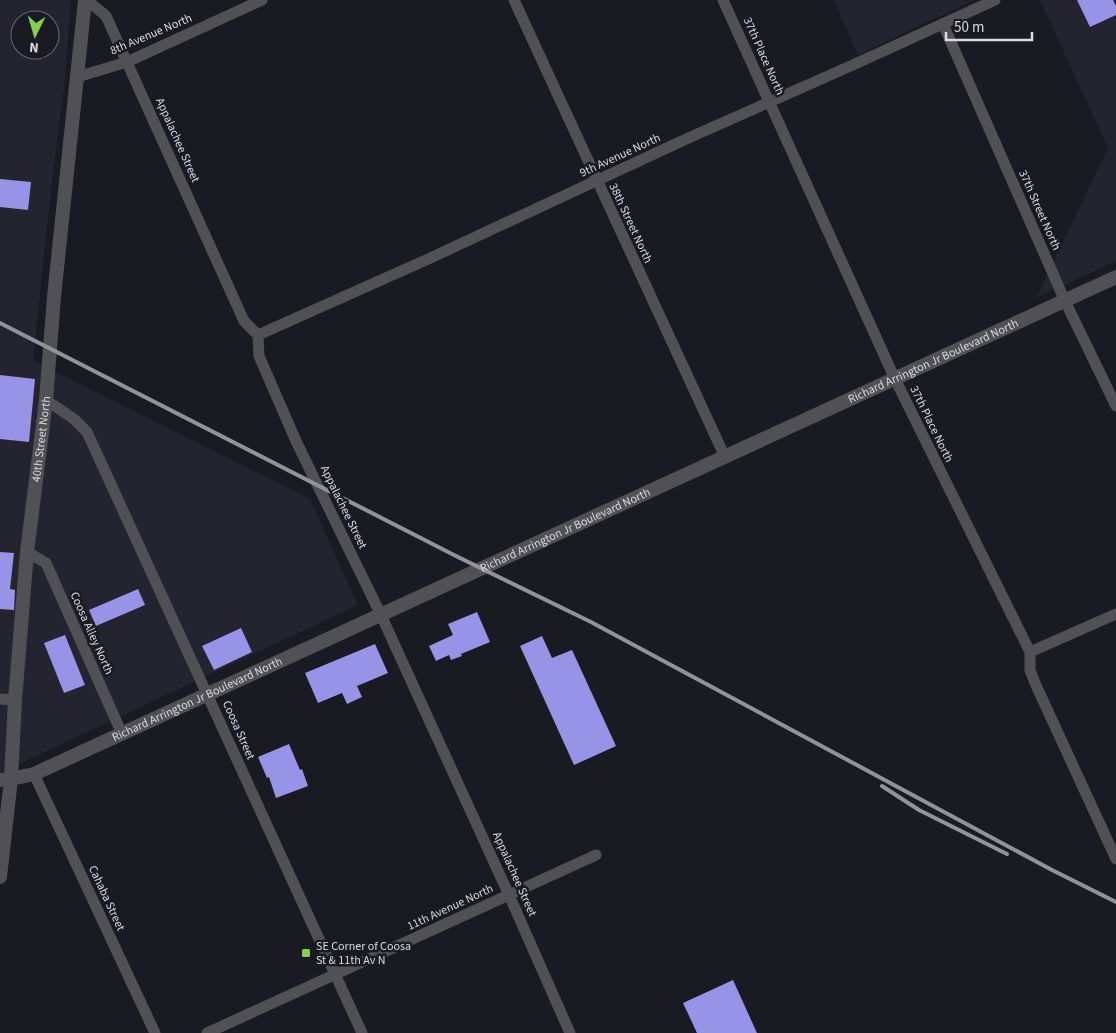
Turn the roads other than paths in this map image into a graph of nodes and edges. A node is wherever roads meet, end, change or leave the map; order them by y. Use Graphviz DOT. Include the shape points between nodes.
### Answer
graph roads {
  1 [pos="86,0"];
  2 [pos="262,0"];
  3 [pos="514,0"];
  4 [pos="723,0"];
  5 [pos="995,0"];
  6 [pos="943,24"];
  7 [pos="127,62"];
  8 [pos="78,77"];
  9 [pos="770,102"];
  10 [pos="597,181"];
  11 [pos="1116,277"];
  12 [pos="1065,301"];
  13 [pos="258,335"];
  14 [pos="895,379"];
  15 [pos="46,400"];
  16 [pos="1116,406"];
  17 [pos="724,457"];
  18 [pos="27,552"];
  19 [pos="1116,614"];
  20 [pos="381,615"];
  21 [pos="1030,652"];
  22 [pos="208,695"];
  23 [pos="0,699"];
  24 [pos="15,700"];
  25 [pos="122,734"];
  26 [pos="34,774"];
  27 [pos="6,780"];
  28 [pos="596,855"];
  29 [pos="1116,859"];
  30 [pos="0,877"];
  31 [pos="509,895"];
  32 [pos="335,974"];
  33 [pos="155,1033"];
  34 [pos="206,1033"];
  35 [pos="362,1033"];
  36 [pos="570,1033"];
  1 -- 7 [label="street, Appalachee Street" via="106,16"];
  1 -- 8 [label="street, 40th Street North"];
  2 -- 7 [label="street, 8th Avenue North"];
  3 -- 10 [label="street, 38th Street North"];
  4 -- 9 [label="street, 37th Place North"];
  5 -- 6 [label="street, 9th Avenue North"];
  6 -- 9 [label="street, 9th Avenue North"];
  6 -- 12 [label="street, 37th Street North"];
  7 -- 8 [label="street, 8th Avenue North"];
  7 -- 13 [label="street, Appalachee Street" via="244,321"];
  8 -- 15 [label="street, 40th Street North"];
  9 -- 10 [label="street, 9th Avenue North"];
  9 -- 14 [label="street, 37th Place North"];
  10 -- 13 [label="street, 9th Avenue North"];
  10 -- 17 [label="street, 38th Street North"];
  11 -- 12 [label="street, Richard Arrington Jr Boulevard North"];
  12 -- 14 [label="street, Richard Arrington Jr Boulevard North"];
  12 -- 16 [label="street, 37th Street North"];
  13 -- 20 [label="street, Appalachee Street" via="259,356 296,441"];
  14 -- 17 [label="street, Richard Arrington Jr Boulevard North"];
  14 -- 21 [label="street, 37th Place North"];
  15 -- 18 [label="street, 40th Street North"];
  15 -- 22 [label="street, Coosa Street" via="87,432"];
  17 -- 20 [label="street, Richard Arrington Jr Boulevard North"];
  18 -- 24 [label="street, 40th Street North"];
  18 -- 25 [label="street, Coosa Alley North" via="46,563"];
  19 -- 21 [label="street"];
  20 -- 22 [label="street, Richard Arrington Jr Boulevard North"];
  20 -- 31 [label="street, Appalachee Street"];
  21 -- 29 [label="street, 37th Place North" via="1030,670 1035,683"];
  22 -- 25 [label="street, Richard Arrington Jr Boulevard North"];
  22 -- 32 [label="street, Coosa Street"];
  23 -- 24 [label="street"];
  24 -- 27 [label="street, 40th Street North"];
  25 -- 26 [label="street, Richard Arrington Jr Boulevard North"];
  26 -- 27 [label="street, Richard Arrington Jr Boulevard North"];
  26 -- 33 [label="street, Cahaba Street"];
  27 -- 30 [label="street, 40th Street North"];
  28 -- 31 [label="street, 11th Avenue North"];
  31 -- 32 [label="street, 11th Avenue North"];
  31 -- 36 [label="street, Appalachee Street"];
  32 -- 34 [label="street, 11th Avenue North"];
  32 -- 35 [label="street, Coosa Street"];
}
